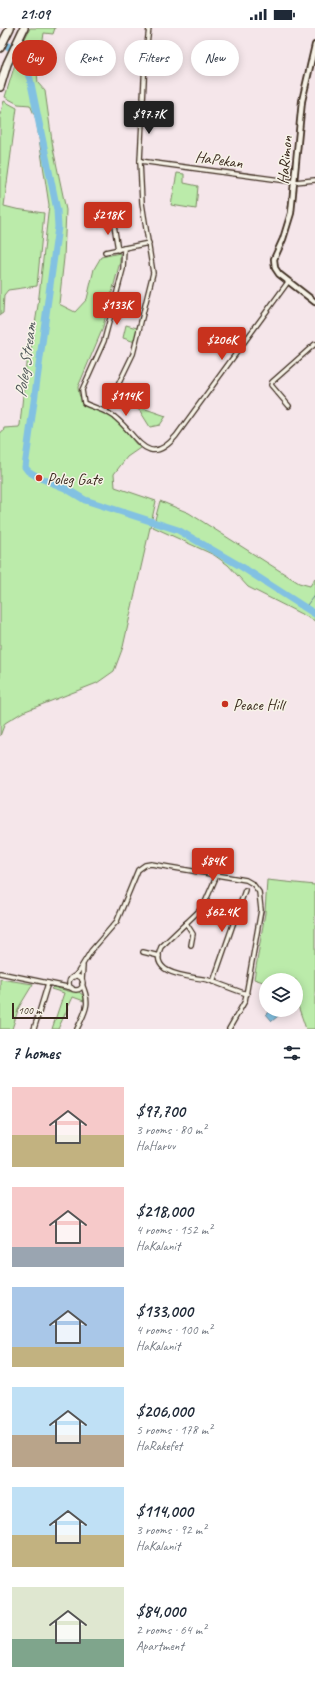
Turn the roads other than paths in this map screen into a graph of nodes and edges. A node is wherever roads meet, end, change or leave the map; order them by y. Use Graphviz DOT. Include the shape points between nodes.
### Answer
graph roads {
  1 [pos="10,28"];
  2 [pos="24,28"];
  3 [pos="150,28"];
  4 [pos="315,45"];
  5 [pos="0,48"];
  6 [pos="313,59"];
  7 [pos="0,87"];
  8 [pos="140,161"];
  9 [pos="315,180"];
  10 [pos="295,182"];
  11 [pos="113,220"];
  12 [pos="149,243"];
  13 [pos="124,248"];
  14 [pos="118,250"];
  15 [pos="105,252"];
  16 [pos="288,282"];
  17 [pos="315,302"];
  18 [pos="315,344"];
  19 [pos="289,406"];
  20 [pos="106,410"];
  21 [pos="217,875"];
  22 [pos="245,890"];
  23 [pos="186,923"];
  24 [pos="191,945"];
  25 [pos="143,952"];
  26 [pos="159,956"];
  27 [pos="84,963"];
  28 [pos="0,973"];
  29 [pos="74,976"];
  30 [pos="69,981"];
  31 [pos="82,982"];
  32 [pos="213,982"];
  33 [pos="48,983"];
  34 [pos="58,985"];
  35 [pos="72,988"];
  36 [pos="78,989"];
  37 [pos="87,994"];
  38 [pos="247,994"];
  39 [pos="34,1029"];
  40 [pos="77,1029"];
  41 [pos="229,1029"];
  1 -- 5 [label="highway"];
  2 -- 7 [label="highway" via="7,64"];
  3 -- 8 [label="street" via="145,61"];
  4 -- 6 [label="street, HaRimon"];
  6 -- 10 [label="street, HaRimon" via="302,101"];
  8 -- 10 [label="street, HaPekan"];
  8 -- 12 [label="street" via="142,203"];
  9 -- 10 [label="street, HaPekan"];
  10 -- 16 [label="street, HaRimon" via="288,226 274,259 275,268"];
  11 -- 14 [label="street"];
  12 -- 13 [label="street"];
  12 -- 20 [label="street" via="153,263 151,285 141,315 133,354"];
  13 -- 14 [label="street"];
  13 -- 20 [label="street" via="123,270 106,334 82,390 84,403"];
  14 -- 15 [label="street"];
  16 -- 17 [label="street"];
  16 -- 20 [label="street" via="195,411 173,440 163,448 156,451 146,449"];
  18 -- 19 [label="street" via="272,382 271,385"];
  21 -- 23 [label="street" via="207,902"];
  21 -- 27 [label="street" via="151,864 142,866 136,873 117,921"];
  21 -- 38 [label="street" via="250,881 261,897"];
  22 -- 32 [label="street"];
  23 -- 24 [label="street" via="194,934"];
  23 -- 26 [label="street" via="164,943"];
  25 -- 26 [label="street"];
  26 -- 32 [label="street" via="161,966 174,974"];
  27 -- 29 [label="street"];
  27 -- 31 [label="street"];
  28 -- 33 [label="street"];
  29 -- 30 [label="street"];
  29 -- 31 [label="street"];
  30 -- 34 [label="street"];
  30 -- 35 [label="street"];
  31 -- 36 [label="street"];
  31 -- 37 [label="street"];
  32 -- 38 [label="street"];
  33 -- 34 [label="street"];
  33 -- 39 [label="street"];
  34 -- 35 [label="street"];
  35 -- 36 [label="street"];
  36 -- 37 [label="street"];
  37 -- 40 [label="street" via="86,1008"];
  38 -- 41 [label="street"];
}
